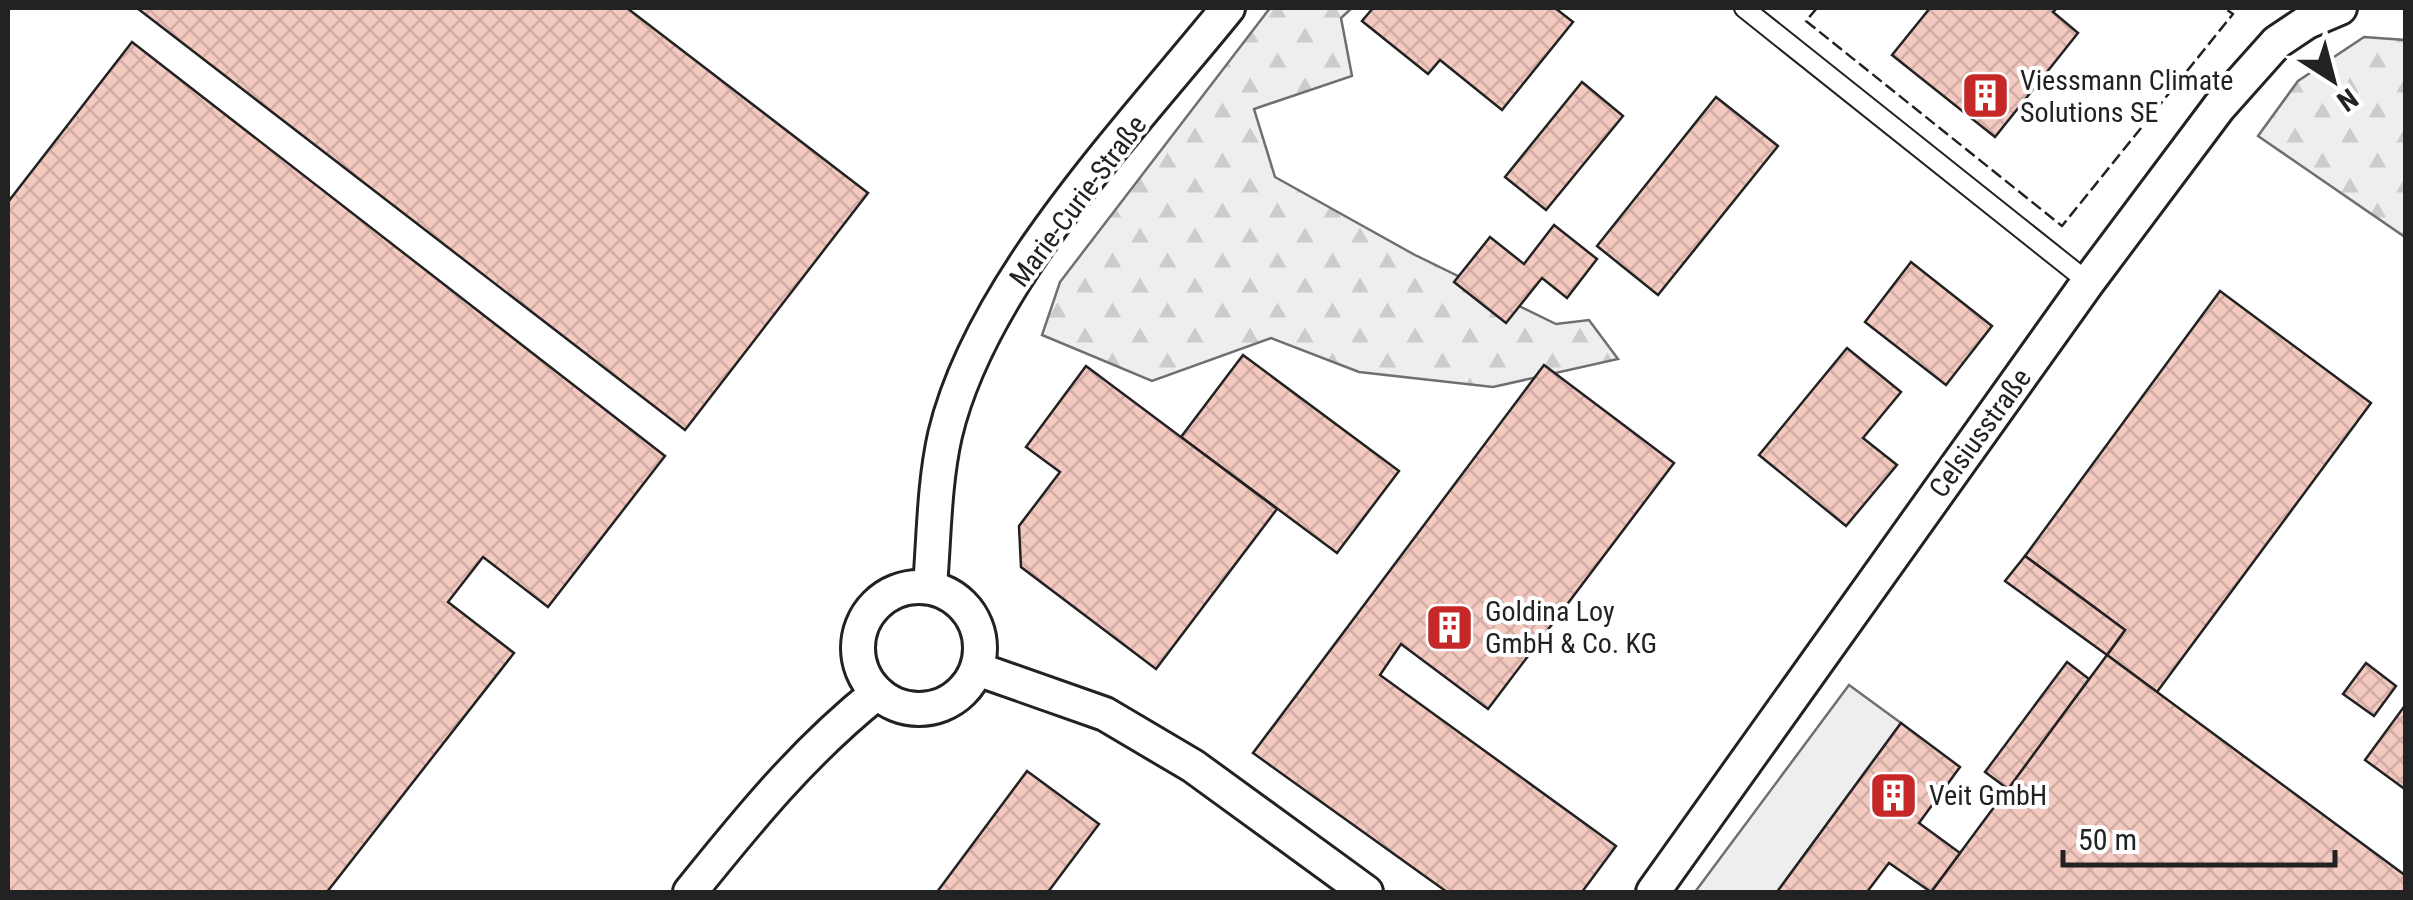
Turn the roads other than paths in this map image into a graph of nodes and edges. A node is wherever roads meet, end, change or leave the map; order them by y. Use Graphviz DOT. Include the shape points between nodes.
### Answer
graph roads {
  1 [pos="1228,8"];
  2 [pos="1744,8"];
  3 [pos="2340,8"];
  4 [pos="2088,282"];
  5 [pos="930,587"];
  6 [pos="978,668"];
  7 [pos="877,693"];
  8 [pos="690,892"];
  9 [pos="1366,892"];
  10 [pos="1653,892"];
  1 -- 5 [label="street, Marie-Curie-Straße" via="1040,243 966,372 945,436"];
  2 -- 4 [label="lane"];
  3 -- 4 [label="street, Celsiusstraße" via="2306,22 2261,57"];
  4 -- 10 [label="street, Celsiusstraße"];
  5 -- 6 [label="street" via="947,592 973,616 980,634"];
  5 -- 7 [label="street" via="892,592 864,620 858,658"];
  6 -- 7 [label="street" via="967,686 934,708 894,704"];
  6 -- 9 [label="street" via="1104,714 1193,766"];
  7 -- 8 [label="street" via="768,795"];
}
